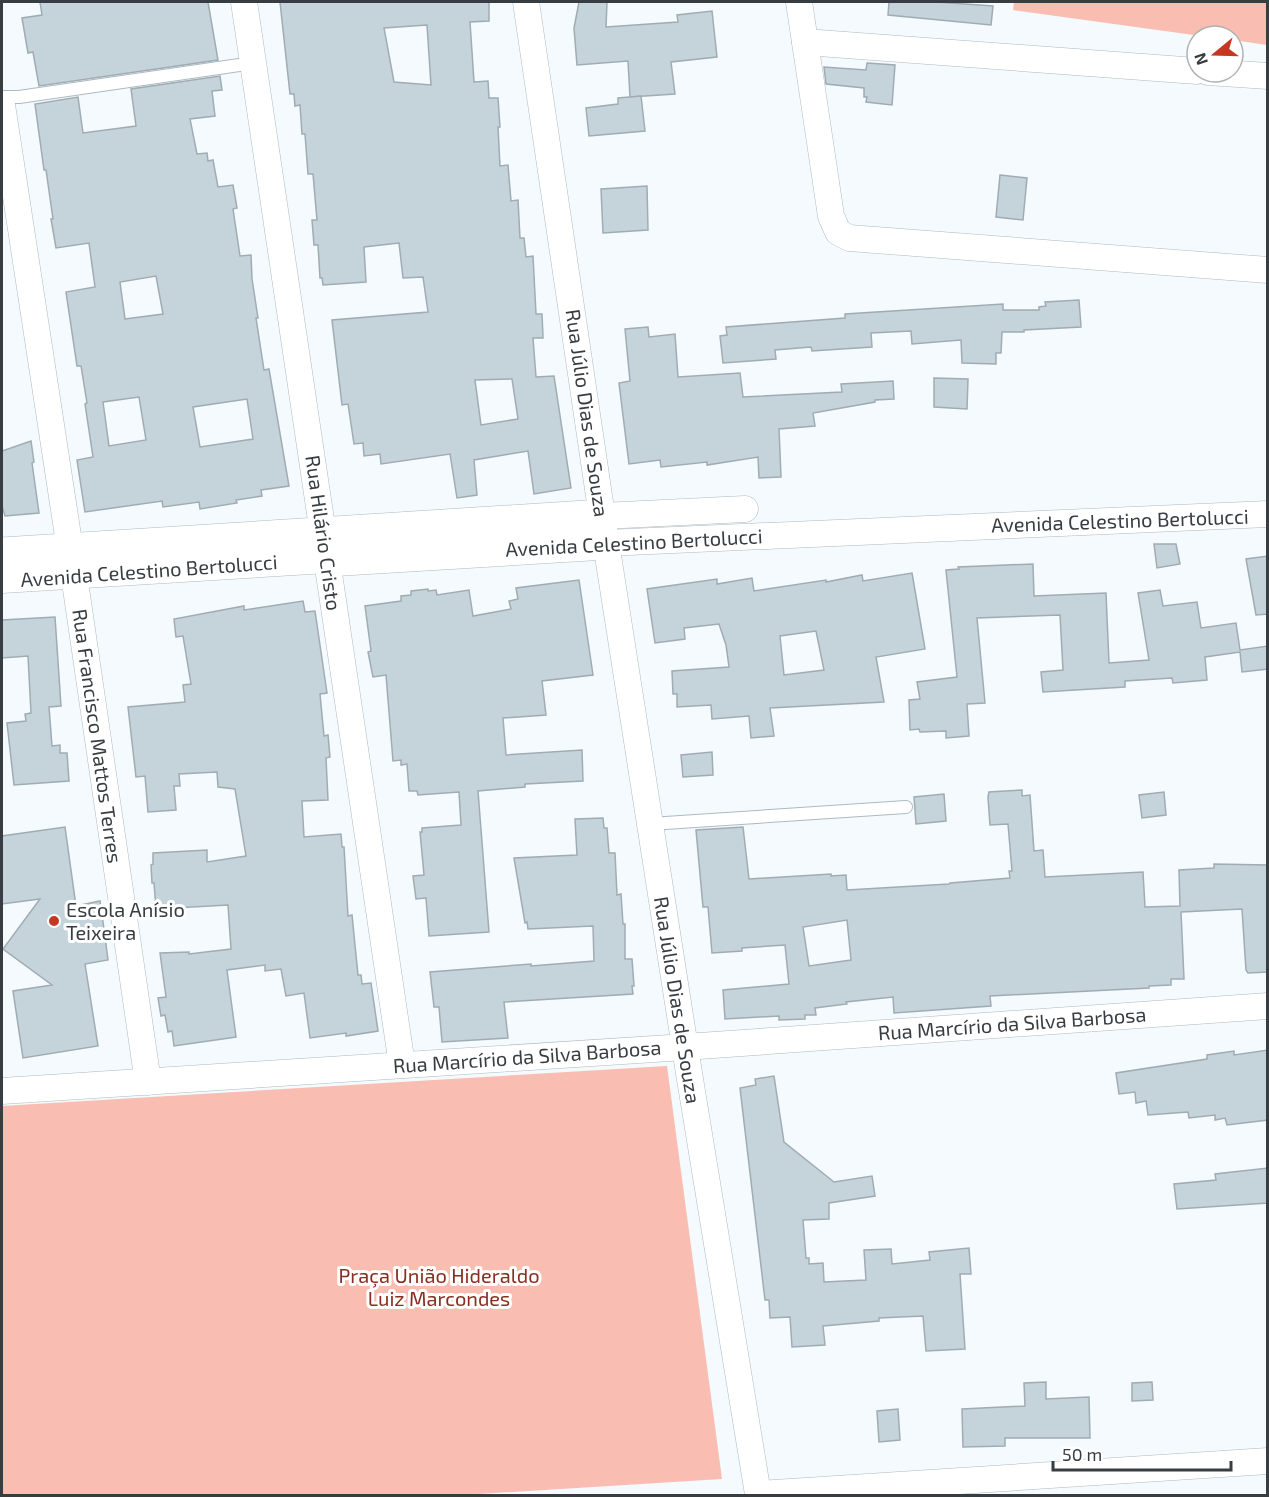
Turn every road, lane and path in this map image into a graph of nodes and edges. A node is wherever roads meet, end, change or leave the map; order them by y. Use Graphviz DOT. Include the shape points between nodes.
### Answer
graph roads {
  1 [pos="244,2"];
  2 [pos="526,2"];
  3 [pos="799,2"];
  4 [pos="805,42"];
  5 [pos="253,63"];
  6 [pos="1185,70"];
  7 [pos="1245,74"];
  8 [pos="1268,76"];
  9 [pos="2,98"];
  10 [pos="2,105"];
  11 [pos="1268,270"];
  12 [pos="745,509"];
  13 [pos="1268,514"];
  14 [pos="604,529"];
  15 [pos="325,547"];
  16 [pos="2,554"];
  17 [pos="72,563"];
  18 [pos="2,580"];
  19 [pos="906,807"];
  20 [pos="650,824"];
  21 [pos="1268,1005"];
  22 [pos="686,1047"];
  23 [pos="402,1065"];
  24 [pos="148,1082"];
  25 [pos="2,1091"];
  26 [pos="1268,1461"];
  1 -- 5 [label="street, Rua Hilário Cristo"];
  2 -- 14 [label="street, Rua Júlio Dias de Souza"];
  3 -- 4 [label="street"];
  4 -- 6 [label="street"];
  4 -- 11 [label="street" via="831,216 838,232 849,238"];
  5 -- 9 [label="lane"];
  5 -- 15 [label="street, Rua Hilário Cristo"];
  7 -- 8 [label="street"];
  10 -- 17 [label="street, Rua Francisco Mattos Terres"];
  12 -- 14 [label="street, Avenida Celestino Bertolucci"];
  13 -- 14 [label="street, Avenida Celestino Bertolucci"];
  14 -- 15 [label="street, Avenida Celestino Bertolucci"];
  14 -- 20 [label="street, Rua Júlio Dias de Souza"];
  15 -- 17 [label="street, Avenida Celestino Bertolucci"];
  15 -- 23 [label="street, Rua Hilário Cristo"];
  16 -- 17 [label="street, Avenida Celestino Bertolucci"];
  17 -- 18 [label="street, Avenida Celestino Bertolucci"];
  17 -- 24 [label="street, Rua Francisco Mattos Terres"];
  19 -- 20 [label="lane"];
  20 -- 22 [label="street, Rua Júlio Dias de Souza"];
  21 -- 22 [label="street, Rua Marcírio da Silva Barbosa"];
  22 -- 23 [label="street, Rua Marcírio da Silva Barbosa"];
  22 -- 26 [label="street, Rua Júlio Dias de Souza" via="758,1494"];
  23 -- 24 [label="street, Rua Marcírio da Silva Barbosa"];
  24 -- 25 [label="street, Rua Marcírio da Silva Barbosa"];
}
